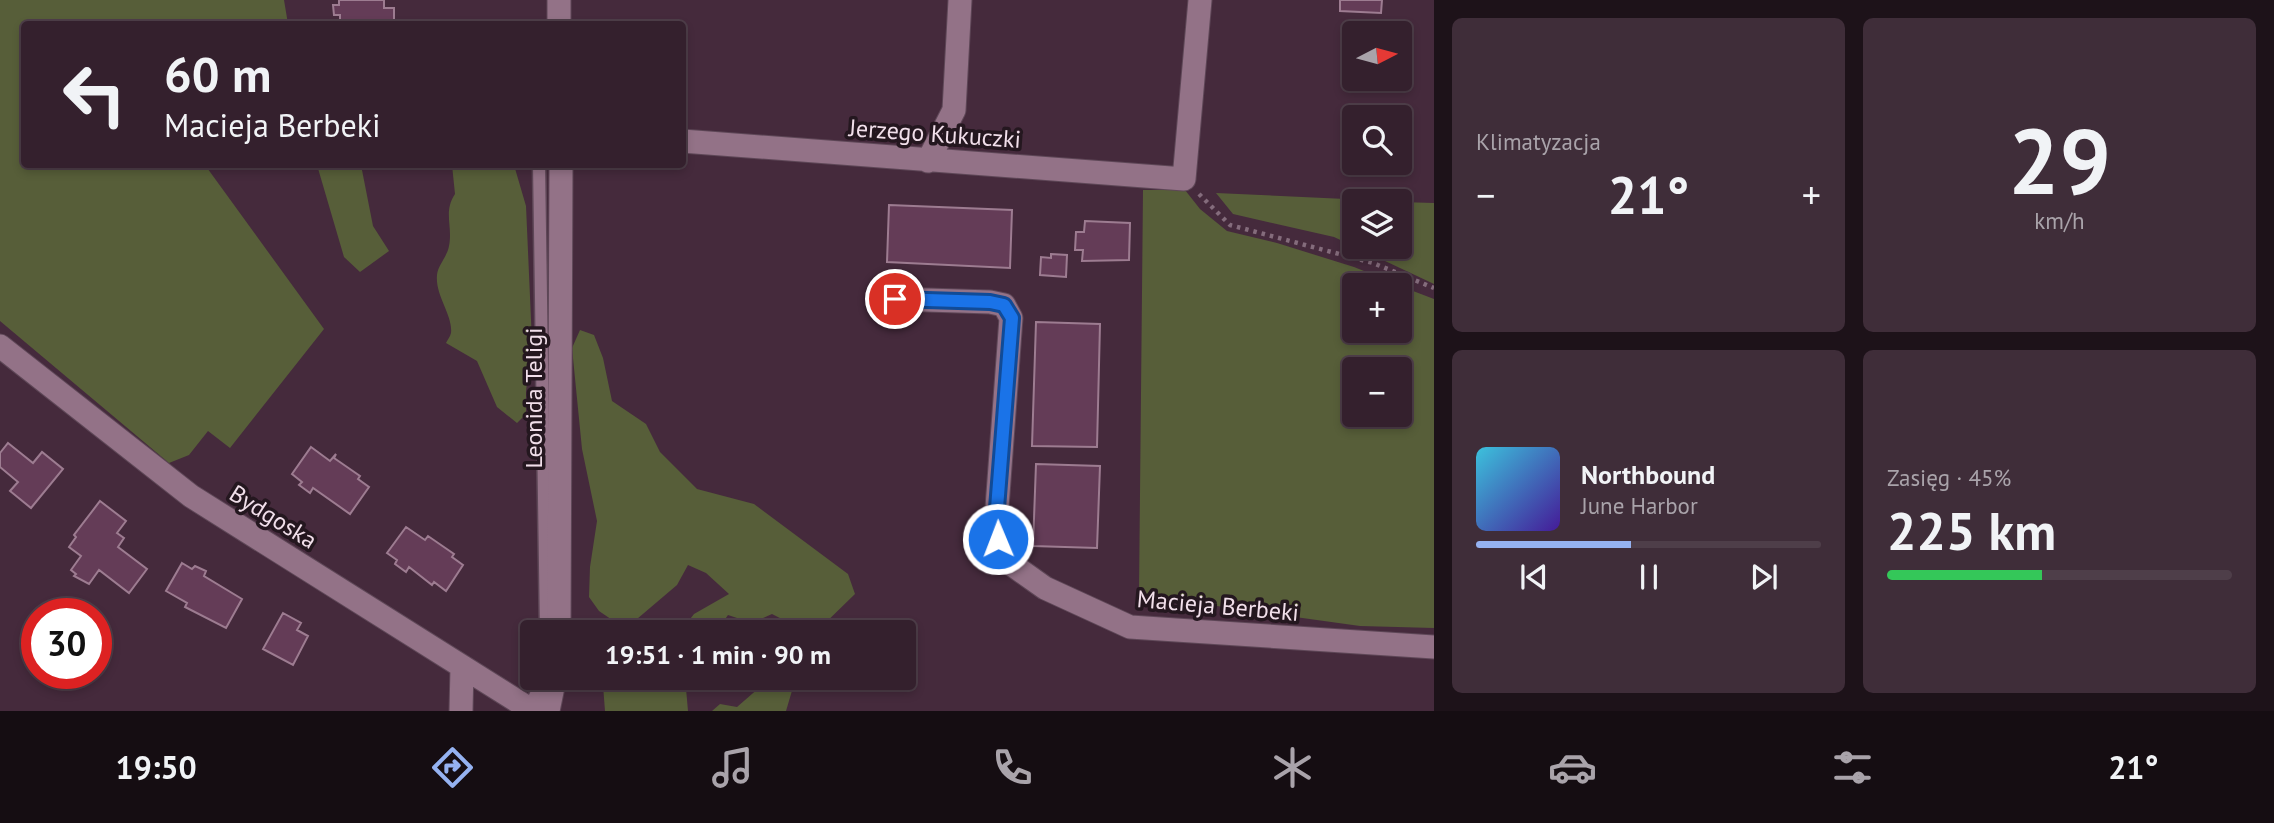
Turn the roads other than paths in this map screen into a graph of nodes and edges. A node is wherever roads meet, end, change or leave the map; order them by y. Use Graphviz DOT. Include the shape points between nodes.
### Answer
graph roads {
  1 [pos="559,0"];
  2 [pos="960,0"];
  3 [pos="1200,0"];
  4 [pos="559,21"];
  5 [pos="686,141"];
  6 [pos="928,161"];
  7 [pos="538,168"];
  8 [pos="561,168"];
  9 [pos="895,299"];
  10 [pos="0,346"];
  11 [pos="546,620"];
  12 [pos="559,620"];
  13 [pos="1434,647"];
  14 [pos="462,667"];
  15 [pos="541,690"];
  16 [pos="548,690"];
  17 [pos="537,710"];
  18 [pos="461,711"];
  1 -- 4 [label="street"];
  2 -- 6 [label="street" via="954,110"];
  3 -- 6 [label="street, Jerzego Kukuczki" via="1184,179"];
  5 -- 6 [label="street, Jerzego Kukuczki"];
  7 -- 11 [label="lane"];
  8 -- 12 [label="street, Leonida Teligi"];
  9 -- 13 [label="street, Macieja Berbeki" via="990,302 1004,305 1012,318 996,521 1000,556 1045,588 1130,627"];
  10 -- 14 [label="street, Bydgoska" via="191,496"];
  14 -- 17 [label="street, Bydgoska"];
  14 -- 18 [label="street"];
  15 -- 17 [label="lane"];
  16 -- 17 [label="street"];
}
